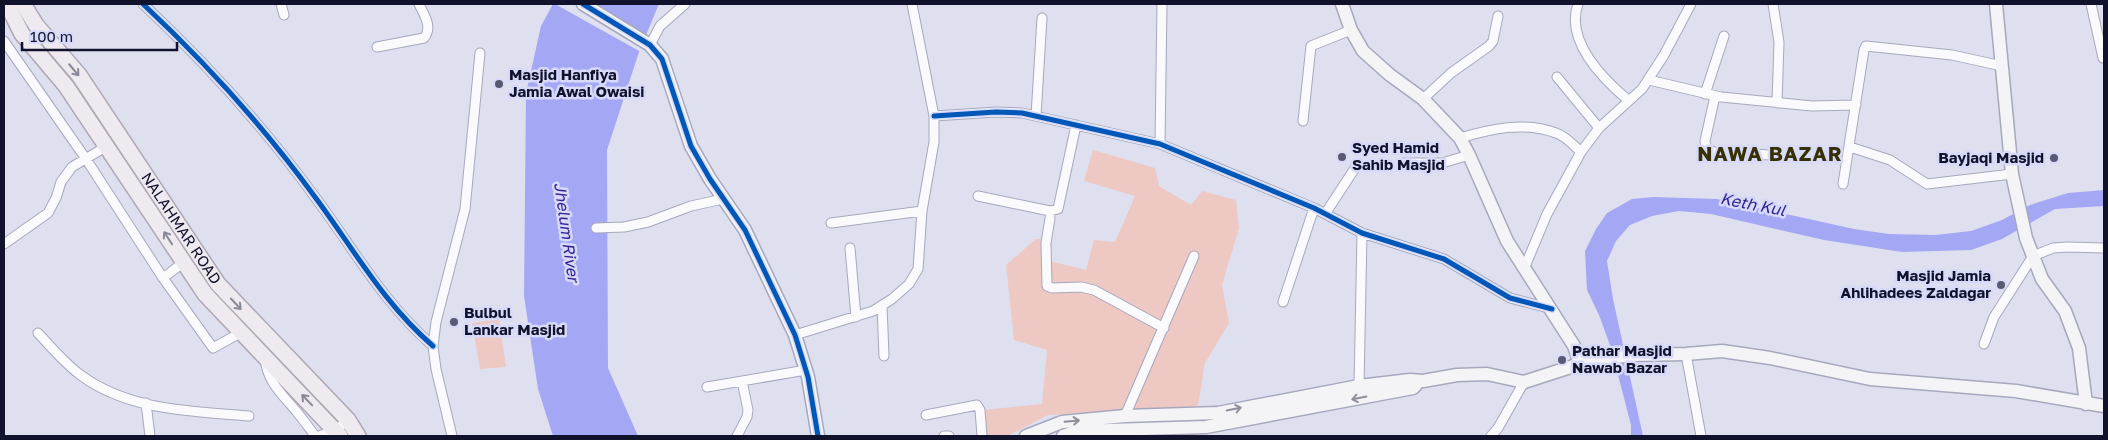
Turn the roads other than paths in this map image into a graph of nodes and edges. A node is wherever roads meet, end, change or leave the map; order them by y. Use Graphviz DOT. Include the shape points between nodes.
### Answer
graph roads {
  1 [pos="143,4"];
  2 [pos="281,4"];
  3 [pos="419,4"];
  4 [pos="584,4"];
  5 [pos="685,4"];
  6 [pos="912,4"];
  7 [pos="1162,4"];
  8 [pos="1342,4"];
  9 [pos="1578,4"];
  10 [pos="1691,4"];
  11 [pos="1773,4"];
  12 [pos="1996,4"];
  13 [pos="2091,4"];
  14 [pos="26,5"];
  15 [pos="9,8"];
  16 [pos="284,15"];
  17 [pos="1498,16"];
  18 [pos="1042,18"];
  19 [pos="1351,30"];
  20 [pos="1724,36"];
  21 [pos="4,41"];
  22 [pos="650,45"];
  23 [pos="378,47"];
  24 [pos="480,53"];
  25 [pos="2103,58"];
  26 [pos="2002,66"];
  27 [pos="1557,77"];
  28 [pos="1649,80"];
  29 [pos="1705,94"];
  30 [pos="1715,96"];
  31 [pos="1423,99"];
  32 [pos="1628,100"];
  33 [pos="1778,103"];
  34 [pos="1856,105"];
  35 [pos="934,116"];
  36 [pos="1036,116"];
  37 [pos="1303,121"];
  38 [pos="1076,125"];
  39 [pos="1599,128"];
  40 [pos="1460,138"];
  41 [pos="1160,144"];
  42 [pos="107,146"];
  43 [pos="1850,147"];
  44 [pos="1581,152"];
  45 [pos="1469,155"];
  46 [pos="1770,155"];
  47 [pos="86,158"];
  48 [pos="1403,164"];
  49 [pos="1357,165"];
  50 [pos="2014,180"];
  51 [pos="1843,184"];
  52 [pos="978,196"];
  53 [pos="724,199"];
  54 [pos="1314,208"];
  55 [pos="922,210"];
  56 [pos="1326,214"];
  57 [pos="1050,218"];
  58 [pos="831,223"];
  59 [pos="596,228"];
  60 [pos="1362,233"];
  61 [pos="4,244"];
  62 [pos="850,248"];
  63 [pos="2104,248"];
  64 [pos="1194,256"];
  65 [pos="2033,256"];
  66 [pos="184,262"];
  67 [pos="1524,269"];
  68 [pos="163,278"];
  69 [pos="1283,302"];
  70 [pos="882,305"];
  71 [pos="1552,310"];
  72 [pos="856,317"];
  73 [pos="1164,328"];
  74 [pos="240,332"];
  75 [pos="38,333"];
  76 [pos="796,335"];
  77 [pos="1984,344"];
  78 [pos="433,346"];
  79 [pos="1686,354"];
  80 [pos="884,356"];
  81 [pos="265,358"];
  82 [pos="1584,363"];
  83 [pos="806,370"];
  84 [pos="742,381"];
  85 [pos="1423,381"];
  86 [pos="1524,382"];
  87 [pos="1359,386"];
  88 [pos="707,387"];
  89 [pos="146,403"];
  90 [pos="2086,404"];
  91 [pos="2104,406"];
  92 [pos="249,416"];
  93 [pos="926,416"];
  94 [pos="1125,416"];
  95 [pos="348,420"];
  96 [pos="338,433"];
  97 [pos="150,436"];
  98 [pos="317,436"];
  99 [pos="358,436"];
  100 [pos="452,436"];
  101 [pos="737,436"];
  102 [pos="818,436"];
  103 [pos="944,436"];
  104 [pos="949,436"];
  105 [pos="982,436"];
  106 [pos="1026,436"];
  107 [pos="1063,436"];
  108 [pos="1491,436"];
  109 [pos="1701,436"];
  1 -- 78 [label="street" via="213,72 262,129 401,315"];
  2 -- 16 [label="street"];
  3 -- 23 [label="street" via="429,26 424,38"];
  4 -- 22 [label="main road"];
  5 -- 22 [label="street" via="660,26"];
  6 -- 35 [label="street"];
  7 -- 41 [label="street"];
  8 -- 19 [label="main road"];
  9 -- 32 [label="street" via="1576,26 1587,57 1615,90"];
  10 -- 28 [label="street"];
  11 -- 33 [label="street" via="1779,42"];
  12 -- 26 [label="main road"];
  13 -- 25 [label="street"];
  14 -- 15 [label="street"];
  14 -- 95 [label="main road, NALAHMAR ROAD, one-way" via="36,25 79,75 218,284"];
  15 -- 42 [label="main road, NALAHMAR ROAD" via="22,34 66,86"];
  17 -- 31 [label="street" via="1489,46 1451,73"];
  18 -- 36 [label="street"];
  19 -- 31 [label="main road" via="1363,51"];
  19 -- 37 [label="street" via="1311,46"];
  20 -- 29 [label="street"];
  21 -- 47 [label="street"];
  22 -- 53 [label="main road" via="662,59 691,146"];
  24 -- 78 [label="street" via="465,209 436,322"];
  26 -- 34 [label="street" via="1952,55 1866,46"];
  26 -- 50 [label="main road"];
  27 -- 39 [label="street"];
  28 -- 29 [label="street"];
  28 -- 32 [label="street"];
  29 -- 30 [label="street"];
  30 -- 33 [label="street"];
  30 -- 46 [label="street" via="1706,148 1714,152"];
  31 -- 40 [label="main road"];
  32 -- 39 [label="street"];
  33 -- 34 [label="street"];
  34 -- 43 [label="street"];
  35 -- 36 [label="street" via="996,112"];
  35 -- 55 [label="street" via="934,142"];
  36 -- 38 [label="street"];
  38 -- 41 [label="street"];
  38 -- 52 [label="street" via="1058,209"];
  39 -- 44 [label="street"];
  40 -- 44 [label="street" via="1510,127 1542,129 1558,133"];
  40 -- 45 [label="main road"];
  41 -- 54 [label="street"];
  42 -- 47 [label="street"];
  66 -- 42 [label="main road, NALAHMAR ROAD, one-way"];
  43 -- 50 [label="street" via="1890,160 1927,184"];
  43 -- 51 [label="street"];
  44 -- 67 [label="street" via="1547,214"];
  45 -- 48 [label="street" via="1442,163"];
  45 -- 67 [label="main road" via="1507,241"];
  47 -- 61 [label="street" via="72,167 61,182 48,212"];
  47 -- 68 [label="street"];
  49 -- 56 [label="street"];
  50 -- 65 [label="main road"];
  53 -- 59 [label="street" via="692,206 648,222"];
  53 -- 76 [label="main road" via="745,230"];
  54 -- 56 [label="street"];
  54 -- 69 [label="street"];
  55 -- 58 [label="street"];
  55 -- 70 [label="street" via="918,269 909,284"];
  56 -- 60 [label="street"];
  57 -- 73 [label="street" via="1046,243 1047,286 1094,290"];
  60 -- 71 [label="street" via="1444,258 1510,298"];
  60 -- 87 [label="street"];
  62 -- 72 [label="street"];
  63 -- 65 [label="street" via="2053,248"];
  64 -- 73 [label="street"];
  65 -- 77 [label="street" via="1997,312"];
  65 -- 90 [label="main road" via="2042,279 2065,311 2079,348"];
  66 -- 68 [label="street"];
  66 -- 74 [label="main road, NALAHMAR ROAD" via="205,294"];
  67 -- 71 [label="main road"];
  68 -- 74 [label="street" via="214,348"];
  70 -- 72 [label="street"];
  70 -- 80 [label="street"];
  71 -- 82 [label="main road"];
  72 -- 76 [label="street"];
  73 -- 94 [label="street"];
  74 -- 81 [label="main road, NALAHMAR ROAD"];
  75 -- 89 [label="street" via="82,376 106,391"];
  76 -- 83 [label="main road"];
  78 -- 100 [label="street"];
  79 -- 82 [label="main road" via="1631,355"];
  79 -- 90 [label="main road" via="1722,351 1870,379 2016,391"];
  79 -- 109 [label="street"];
  96 -- 81 [label="main road, NALAHMAR ROAD, one-way"];
  81 -- 98 [label="street" via="272,383"];
  82 -- 86 [label="main road"];
  83 -- 84 [label="street"];
  83 -- 102 [label="main road"];
  84 -- 88 [label="street"];
  84 -- 101 [label="street" via="748,410"];
  85 -- 86 [label="main road" via="1487,374"];
  85 -- 87 [label="main road"];
  85 -- 107 [label="main road, one-way" via="1412,388 1206,427 1078,431"];
  86 -- 108 [label="street"];
  94 -- 87 [label="main road, one-way" via="1218,412"];
  89 -- 92 [label="street" via="171,410"];
  89 -- 97 [label="street"];
  90 -- 91 [label="main road"];
  93 -- 105 [label="street" via="977,405"];
  106 -- 94 [label="main road, one-way" via="1062,422"];
  95 -- 96 [label="street"];
  95 -- 99 [label="main road, NALAHMAR ROAD"];
  96 -- 98 [label="street"];
  103 -- 104 [label="street"];
}
